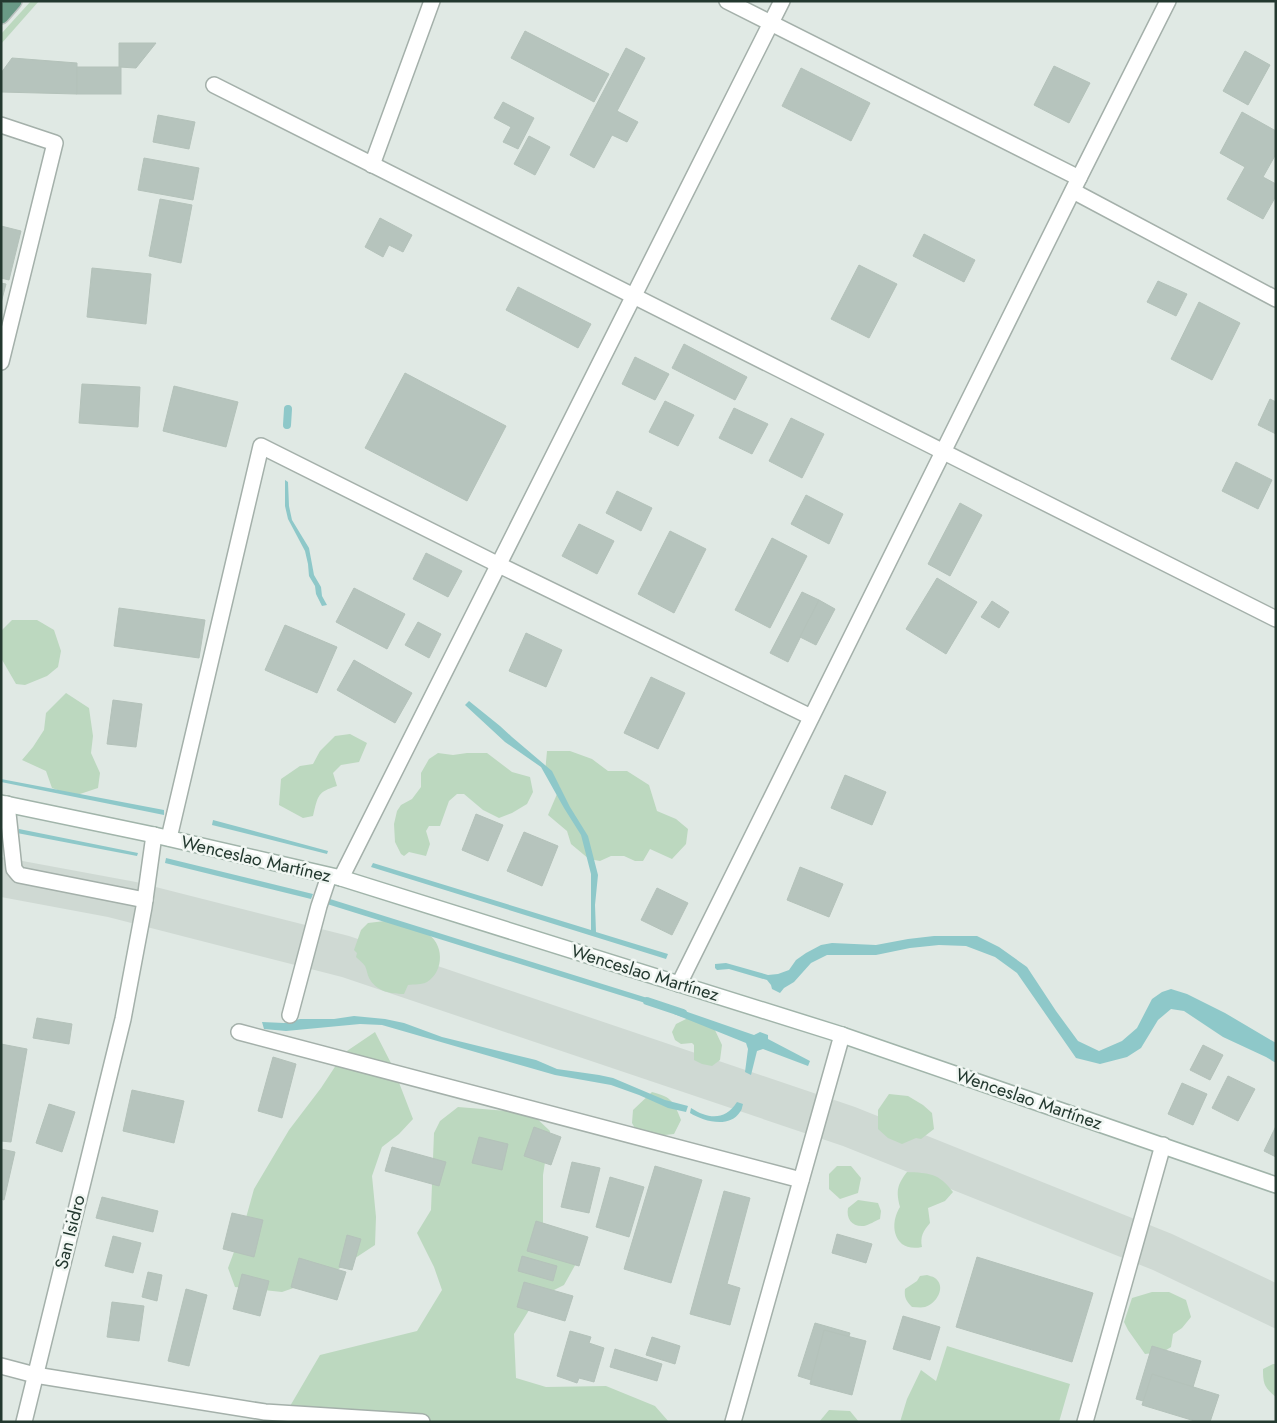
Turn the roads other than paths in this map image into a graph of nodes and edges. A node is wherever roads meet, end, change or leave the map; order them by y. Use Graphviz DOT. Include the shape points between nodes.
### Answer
graph roads {
  1 [pos="14,1"];
  2 [pos="432,1"];
  3 [pos="727,1"];
  4 [pos="782,1"];
  5 [pos="1168,1"];
  6 [pos="2,10"];
  7 [pos="771,23"];
  8 [pos="214,85"];
  9 [pos="1,125"];
  10 [pos="372,164"];
  11 [pos="1076,185"];
  12 [pos="634,296"];
  13 [pos="1276,299"];
  14 [pos="1,362"];
  15 [pos="943,452"];
  16 [pos="499,565"];
  17 [pos="1276,619"];
  18 [pos="811,717"];
  19 [pos="4,803"];
  20 [pos="154,835"];
  21 [pos="169,838"];
  22 [pos="335,877"];
  23 [pos="145,900"];
  24 [pos="679,984"];
  25 [pos="290,1016"];
  26 [pos="239,1032"];
  27 [pos="842,1035"];
  28 [pos="1163,1145"];
  29 [pos="801,1180"];
  30 [pos="1276,1186"];
  31 [pos="1,1366"];
  32 [pos="36,1375"];
  33 [pos="24,1422"];
  34 [pos="422,1422"];
  35 [pos="733,1422"];
  36 [pos="1085,1422"];
  1 -- 6 [label="main road"];
  2 -- 10 [label="street"];
  3 -- 7 [label="street"];
  4 -- 7 [label="street"];
  5 -- 11 [label="street"];
  7 -- 11 [label="street"];
  7 -- 12 [label="street"];
  8 -- 10 [label="street"];
  9 -- 14 [label="street" via="55,143"];
  10 -- 12 [label="street"];
  11 -- 13 [label="street"];
  11 -- 15 [label="street"];
  12 -- 15 [label="street"];
  12 -- 16 [label="street"];
  15 -- 17 [label="street"];
  15 -- 18 [label="street"];
  16 -- 18 [label="street"];
  16 -- 21 [label="street" via="261,446"];
  16 -- 22 [label="street"];
  18 -- 24 [label="street"];
  19 -- 20 [label="street, Wenceslao Martínez"];
  19 -- 23 [label="street" via="14,869 19,875"];
  20 -- 21 [label="street, Wenceslao Martínez"];
  20 -- 23 [label="street, San Isidro"];
  21 -- 22 [label="street, Wenceslao Martínez"];
  22 -- 24 [label="street, Wenceslao Martínez"];
  22 -- 25 [label="street" via="319,906"];
  23 -- 32 [label="street, San Isidro" via="117,1042"];
  24 -- 27 [label="street, Wenceslao Martínez"];
  26 -- 29 [label="street"];
  27 -- 28 [label="street, Wenceslao Martínez"];
  27 -- 29 [label="street"];
  28 -- 30 [label="street, Wenceslao Martínez"];
  28 -- 36 [label="street"];
  29 -- 35 [label="street"];
  31 -- 32 [label="street"];
  32 -- 33 [label="street, San Isidro"];
  32 -- 34 [label="street" via="265,1412"];
}
